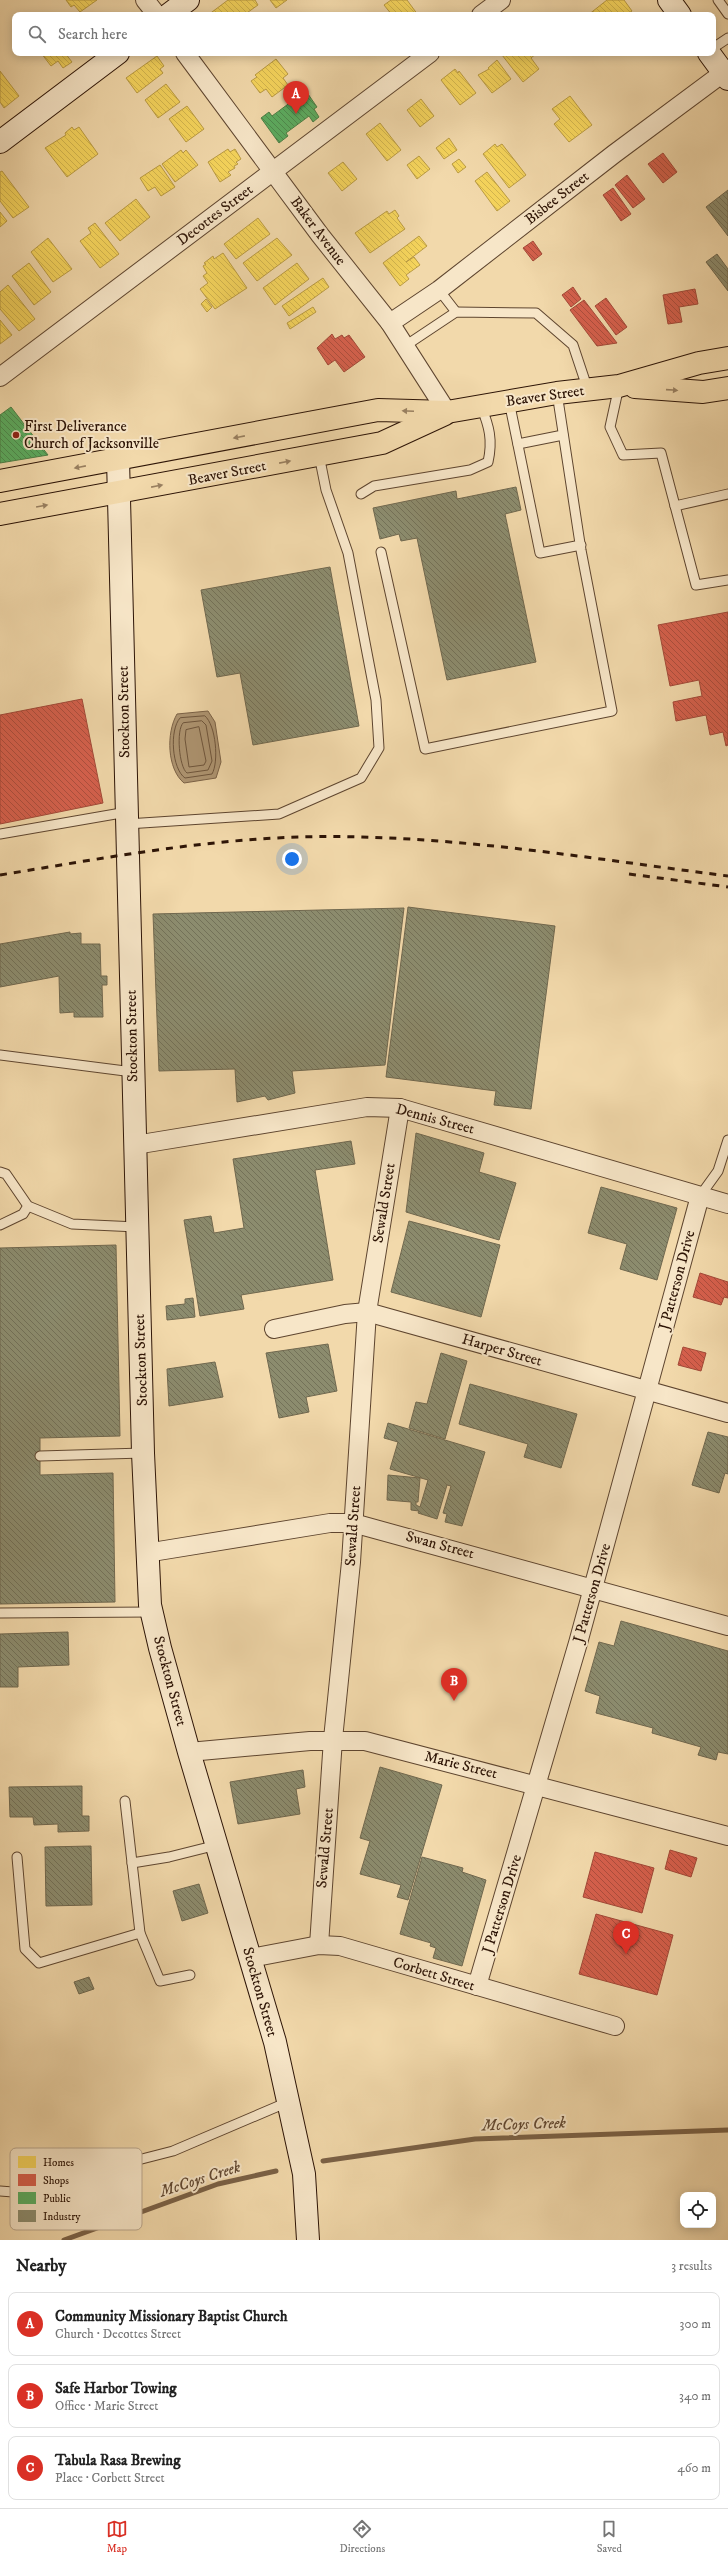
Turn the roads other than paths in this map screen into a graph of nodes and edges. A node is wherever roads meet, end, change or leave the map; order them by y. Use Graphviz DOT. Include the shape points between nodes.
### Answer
graph roads {
  1 [pos="145,0"];
  2 [pos="188,0"];
  3 [pos="501,0"];
  4 [pos="718,0"];
  5 [pos="155,12"];
  6 [pos="172,12"];
  7 [pos="485,12"];
  8 [pos="728,14"];
  9 [pos="728,38"];
  10 [pos="716,46"];
  11 [pos="114,56"];
  12 [pos="187,56"];
  13 [pos="426,56"];
  14 [pos="711,56"];
  15 [pos="726,76"];
  16 [pos="0,142"];
  17 [pos="273,172"];
  18 [pos="439,290"];
  19 [pos="456,312"];
  20 [pos="390,323"];
  21 [pos="405,346"];
  22 [pos="728,358"];
  23 [pos="0,377"];
  24 [pos="620,386"];
  25 [pos="728,388"];
  26 [pos="588,390"];
  27 [pos="557,393"];
  28 [pos="508,401"];
  29 [pos="481,406"];
  30 [pos="447,412"];
  31 [pos="563,435"];
  32 [pos="518,444"];
  33 [pos="319,455"];
  34 [pos="118,460"];
  35 [pos="0,482"];
  36 [pos="119,493"];
  37 [pos="361,494"];
  38 [pos="728,494"];
  39 [pos="675,506"];
  40 [pos="1,512"];
  41 [pos="581,545"];
  42 [pos="382,552"];
  43 [pos="728,580"];
  44 [pos="127,818"];
  45 [pos="0,834"];
  46 [pos="0,1055"];
  47 [pos="133,1072"];
  48 [pos="400,1108"];
  49 [pos="728,1140"];
  50 [pos="135,1145"];
  51 [pos="0,1172"];
  52 [pos="700,1196"];
  53 [pos="728,1204"];
  54 [pos="28,1206"];
  55 [pos="0,1225"];
  56 [pos="138,1226"];
  57 [pos="367,1312"];
  58 [pos="274,1329"];
  59 [pos="647,1391"];
  60 [pos="728,1413"];
  61 [pos="144,1453"];
  62 [pos="40,1456"];
  63 [pos="353,1522"];
  64 [pos="146,1553"];
  65 [pos="593,1588"];
  66 [pos="152,1612"];
  67 [pos="0,1613"];
  68 [pos="728,1626"];
  69 [pos="333,1739"];
  70 [pos="189,1752"];
  71 [pos="537,1785"];
  72 [pos="125,1801"];
  73 [pos="728,1836"];
  74 [pos="217,1845"];
  75 [pos="17,1857"];
  76 [pos="132,1863"];
  77 [pos="140,1933"];
  78 [pos="319,1945"];
  79 [pos="251,1958"];
  80 [pos="190,1975"];
  81 [pos="476,1986"];
  82 [pos="615,2026"];
  83 [pos="288,2102"];
  84 [pos="142,2159"];
  85 [pos="0,2191"];
  86 [pos="10,2192"];
  87 [pos="308,2240"];
  1 -- 5 [label="street"];
  2 -- 6 [label="main road"];
  3 -- 7 [label="street"];
  4 -- 8 [label="lane"];
  9 -- 10 [label="lane"];
  11 -- 16 [label="main road"];
  12 -- 17 [label="street, Baker Avenue"];
  13 -- 17 [label="street, Decottes Street"];
  14 -- 15 [label="main road"];
  15 -- 18 [label="street, Bisbee Street" via="614,154"];
  17 -- 20 [label="street, Baker Avenue"];
  17 -- 23 [label="street, Decottes Street"];
  18 -- 19 [label="lane"];
  18 -- 20 [label="street, Bisbee Street"];
  19 -- 21 [label="lane"];
  19 -- 26 [label="lane" via="536,313 573,346"];
  20 -- 21 [label="street, Baker Avenue"];
  21 -- 30 [label="street, Baker Avenue"];
  22 -- 24 [label="main road, Beaver Street" via="699,363"];
  24 -- 25 [label="main road, Beaver Street, one-way" via="703,392"];
  24 -- 26 [label="main road, Beaver Street"];
  24 -- 39 [label="lane" via="610,427 623,454 661,453"];
  26 -- 27 [label="main road, Beaver Street"];
  27 -- 28 [label="main road, Beaver Street"];
  27 -- 31 [label="lane"];
  28 -- 29 [label="main road, Beaver Street"];
  28 -- 32 [label="lane"];
  29 -- 30 [label="main road, Beaver Street"];
  29 -- 37 [label="lane" via="490,429 491,447 488,462 470,470 374,486"];
  30 -- 33 [label="main road, Beaver Street" via="382,443"];
  30 -- 34 [label="main road, Beaver Street, one-way" via="378,410"];
  31 -- 32 [label="lane"];
  31 -- 41 [label="lane"];
  32 -- 41 [label="lane" via="540,553"];
  36 -- 33 [label="main road, Beaver Street, one-way"];
  33 -- 44 [label="lane" via="326,490 348,553 376,700 379,748 361,778 279,814"];
  34 -- 35 [label="main road, Beaver Street, one-way"];
  34 -- 36 [label="main road, Stockton Street"];
  40 -- 36 [label="main road, Beaver Street, one-way"];
  36 -- 44 [label="main road, Stockton Street"];
  38 -- 39 [label="lane"];
  39 -- 43 [label="lane" via="696,585"];
  41 -- 42 [label="lane" via="612,711 424,749"];
  44 -- 45 [label="lane"];
  44 -- 47 [label="main road, Stockton Street"];
  46 -- 47 [label="lane"];
  47 -- 50 [label="main road, Stockton Street"];
  48 -- 50 [label="street, Dennis Street" via="367,1107"];
  48 -- 52 [label="street, Dennis Street"];
  48 -- 57 [label="street, Sewald Street"];
  49 -- 52 [label="lane" via="718,1171"];
  50 -- 56 [label="main road, Stockton Street"];
  51 -- 54 [label="lane" via="6,1174"];
  52 -- 53 [label="street, Dennis Street"];
  52 -- 59 [label="street, J Patterson Drive"];
  54 -- 55 [label="lane" via="23,1214"];
  54 -- 56 [label="lane" via="72,1224"];
  56 -- 61 [label="main road, Stockton Street"];
  57 -- 58 [label="street, Harper Street"];
  57 -- 59 [label="street, Harper Street"];
  57 -- 63 [label="street, Sewald Street"];
  59 -- 60 [label="street, Harper Street"];
  59 -- 65 [label="street, J Patterson Drive"];
  61 -- 62 [label="lane"];
  61 -- 64 [label="main road, Stockton Street"];
  63 -- 64 [label="street, Swan Street" via="330,1523"];
  63 -- 65 [label="street, Swan Street"];
  63 -- 69 [label="street, Sewald Street"];
  64 -- 66 [label="main road, Stockton Street"];
  65 -- 68 [label="street, Swan Street"];
  65 -- 71 [label="street, J Patterson Drive"];
  66 -- 67 [label="lane"];
  66 -- 70 [label="main road, Stockton Street"];
  69 -- 70 [label="street, Marie Street"];
  69 -- 71 [label="street, Marie Street" via="365,1741"];
  69 -- 78 [label="street, Sewald Street"];
  70 -- 74 [label="main road, Stockton Street"];
  71 -- 73 [label="street, Marie Street"];
  71 -- 81 [label="street, J Patterson Drive"];
  72 -- 76 [label="lane"];
  74 -- 76 [label="lane"];
  74 -- 79 [label="main road, Stockton Street"];
  75 -- 77 [label="lane" via="25,1950 39,1963"];
  76 -- 77 [label="lane"];
  77 -- 80 [label="lane" via="160,1981"];
  78 -- 79 [label="street, Corbett Street"];
  78 -- 81 [label="street, Corbett Street" via="340,1946"];
  79 -- 83 [label="main road, Stockton Street" via="275,2042"];
  81 -- 82 [label="street, Corbett Street"];
  83 -- 84 [label="lane" via="173,2151"];
  83 -- 87 [label="main road, Stockton Street" via="302,2164"];
  85 -- 86 [label="lane"];
}
